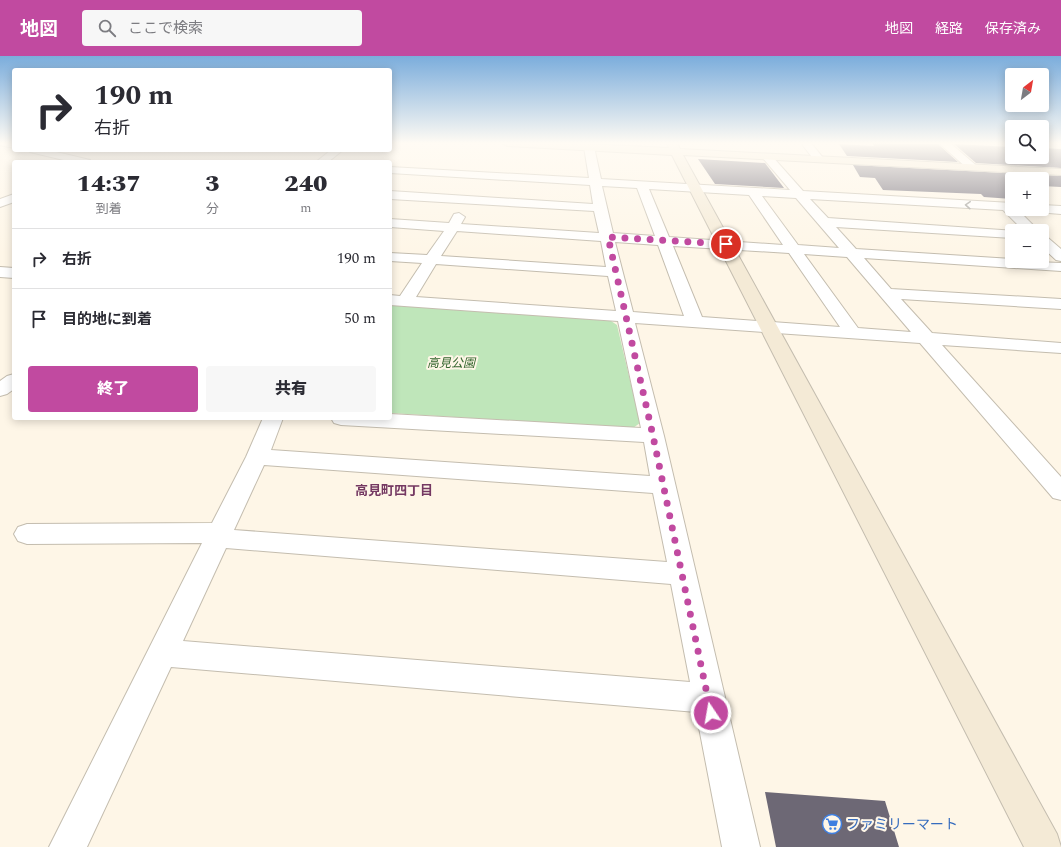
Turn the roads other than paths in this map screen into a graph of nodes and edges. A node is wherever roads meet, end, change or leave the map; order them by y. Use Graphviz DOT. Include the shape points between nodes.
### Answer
graph roads {
  1 [pos="482,180"];
  2 [pos="557,180"];
  3 [pos="690,180"];
  4 [pos="787,180"];
  5 [pos="595,182"];
  6 [pos="642,185"];
  7 [pos="694,188"];
  8 [pos="752,191"];
  9 [pos="800,194"];
  10 [pos="0,195"];
  11 [pos="392,195"];
  12 [pos="12,197"];
  13 [pos="12,198"];
  14 [pos="469,200"];
  15 [pos="0,203"];
  16 [pos="1005,207"];
  17 [pos="600,208"];
  18 [pos="1049,209"];
  19 [pos="1061,210"];
  20 [pos="1018,216"];
  21 [pos="824,222"];
  22 [pos="392,223"];
  23 [pos="1026,224"];
  24 [pos="453,227"];
  25 [pos="1005,234"];
  26 [pos="1049,236"];
  27 [pos="608,237"];
  28 [pos="1061,237"];
  29 [pos="664,241"];
  30 [pos="726,244"];
  31 [pos="1049,247"];
  32 [pos="794,250"];
  33 [pos="850,253"];
  34 [pos="392,257"];
  35 [pos="1061,258"];
  36 [pos="432,260"];
  37 [pos="1061,267"];
  38 [pos="0,272"];
  39 [pos="615,272"];
  40 [pos="12,273"];
  41 [pos="885,292"];
  42 [pos="398,301"];
  43 [pos="1061,304"];
  44 [pos="625,317"];
  45 [pos="695,322"];
  46 [pos="770,328"];
  47 [pos="853,333"];
  48 [pos="924,338"];
  49 [pos="1061,348"];
  50 [pos="12,381"];
  51 [pos="0,390"];
  52 [pos="272,420"];
  53 [pos="376,420"];
  54 [pos="653,436"];
  55 [pos="257,457"];
  56 [pos="663,485"];
  57 [pos="1061,492"];
  58 [pos="26,534"];
  59 [pos="219,535"];
  60 [pos="682,574"];
  61 [pos="162,653"];
  62 [pos="708,698"];
  63 [pos="68,847"];
  64 [pos="741,847"];
  65 [pos="1044,847"];
  1 -- 14 [label="street"];
  2 -- 5 [label="street"];
  3 -- 7 [label="street"];
  4 -- 9 [label="street"];
  5 -- 6 [label="street"];
  5 -- 17 [label="street"];
  6 -- 7 [label="street"];
  6 -- 29 [label="street"];
  7 -- 8 [label="street"];
  7 -- 30 [label="street"];
  8 -- 9 [label="street"];
  8 -- 32 [label="street"];
  16 -- 9 [label="street, one-way"];
  9 -- 21 [label="street"];
  10 -- 12 [label="street"];
  11 -- 14 [label="street"];
  13 -- 15 [label="street"];
  14 -- 17 [label="street"];
  14 -- 24 [label="street"];
  17 -- 27 [label="street"];
  18 -- 19 [label="street"];
  20 -- 23 [label="street"];
  21 -- 25 [label="street"];
  21 -- 33 [label="street"];
  22 -- 24 [label="street"];
  24 -- 27 [label="street"];
  24 -- 36 [label="street"];
  26 -- 28 [label="street"];
  27 -- 29 [label="street"];
  27 -- 39 [label="street"];
  29 -- 30 [label="street"];
  29 -- 45 [label="street"];
  30 -- 32 [label="street"];
  30 -- 46 [label="street"];
  31 -- 35 [label="street"];
  32 -- 33 [label="street"];
  32 -- 47 [label="street"];
  33 -- 37 [label="street"];
  33 -- 41 [label="street"];
  34 -- 36 [label="street"];
  36 -- 39 [label="street"];
  36 -- 42 [label="street"];
  38 -- 40 [label="street"];
  39 -- 44 [label="street"];
  41 -- 43 [label="street"];
  41 -- 48 [label="street"];
  42 -- 44 [label="street"];
  44 -- 45 [label="street"];
  44 -- 54 [label="street"];
  45 -- 46 [label="street"];
  46 -- 47 [label="street"];
  46 -- 65 [label="street"];
  47 -- 48 [label="street"];
  48 -- 49 [label="street"];
  48 -- 57 [label="street"];
  50 -- 51 [label="street"];
  52 -- 55 [label="street"];
  53 -- 54 [label="street"];
  54 -- 56 [label="street"];
  55 -- 56 [label="street"];
  55 -- 59 [label="street"];
  56 -- 60 [label="street"];
  58 -- 59 [label="street"];
  59 -- 60 [label="street"];
  59 -- 61 [label="street"];
  60 -- 62 [label="street"];
  61 -- 62 [label="street"];
  61 -- 63 [label="street"];
  62 -- 64 [label="street"];
}
